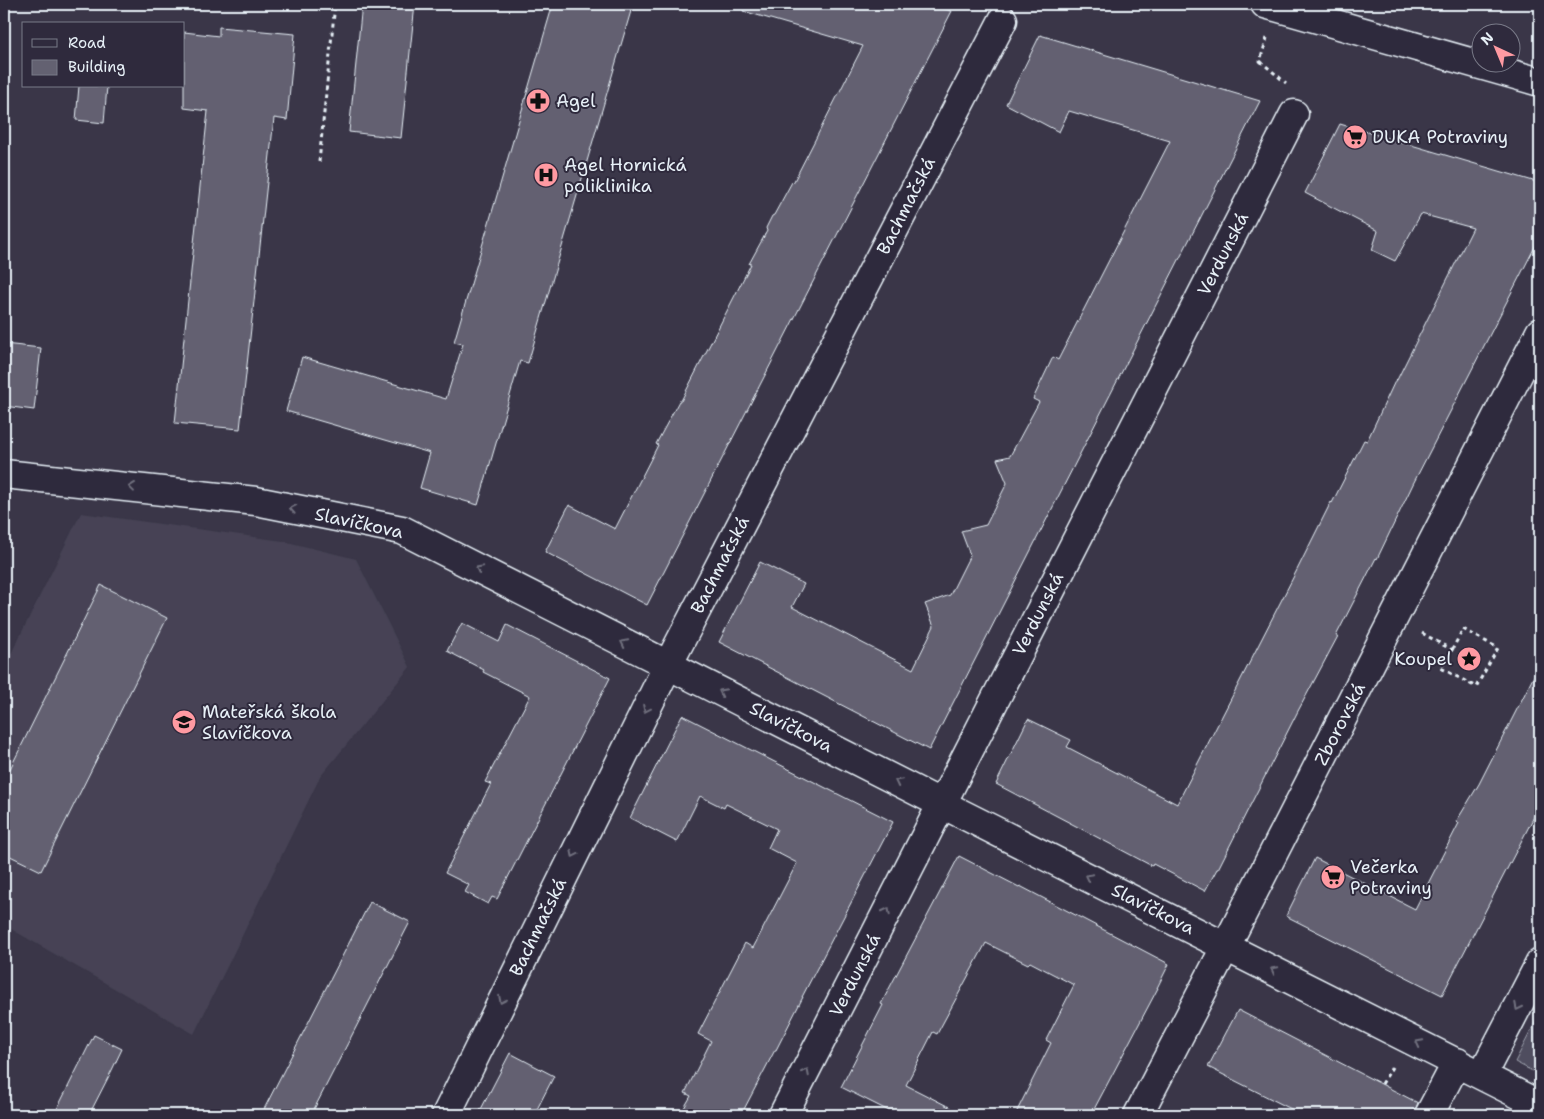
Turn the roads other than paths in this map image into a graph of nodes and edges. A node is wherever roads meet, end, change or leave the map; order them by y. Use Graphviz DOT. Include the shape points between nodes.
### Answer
graph roads {
  1 [pos="1271,5"];
  2 [pos="1003,20"];
  3 [pos="1540,82"];
  4 [pos="1294,114"];
  5 [pos="1540,332"];
  6 [pos="4,474"];
  7 [pos="668,665"];
  8 [pos="942,804"];
  9 [pos="1226,946"];
  10 [pos="1540,964"];
  11 [pos="1456,1062"];
  12 [pos="1482,1075"];
  13 [pos="1540,1105"];
  14 [pos="446,1115"];
  15 [pos="783,1115"];
  16 [pos="1138,1115"];
  17 [pos="1429,1115"];
  1 -- 3 [label="street"];
  2 -- 7 [label="street, Bachmačská"];
  4 -- 8 [label="street, Verdunská"];
  5 -- 9 [label="street, Zborovská"];
  7 -- 6 [label="street, Slavíčkova, one-way" via="402,530 256,502"];
  8 -- 7 [label="street, Slavíčkova, one-way"];
  7 -- 14 [label="street, Bachmačská, one-way"];
  9 -- 8 [label="street, Slavíčkova, one-way"];
  15 -- 8 [label="street, Verdunská, one-way"];
  11 -- 9 [label="street, Slavíčkova, one-way"];
  9 -- 16 [label="street, Zborovská"];
  10 -- 12 [label="street, one-way"];
  11 -- 12 [label="street, Slavíčkova"];
  11 -- 17 [label="street"];
  12 -- 13 [label="street, Slavíčkova"];
}
